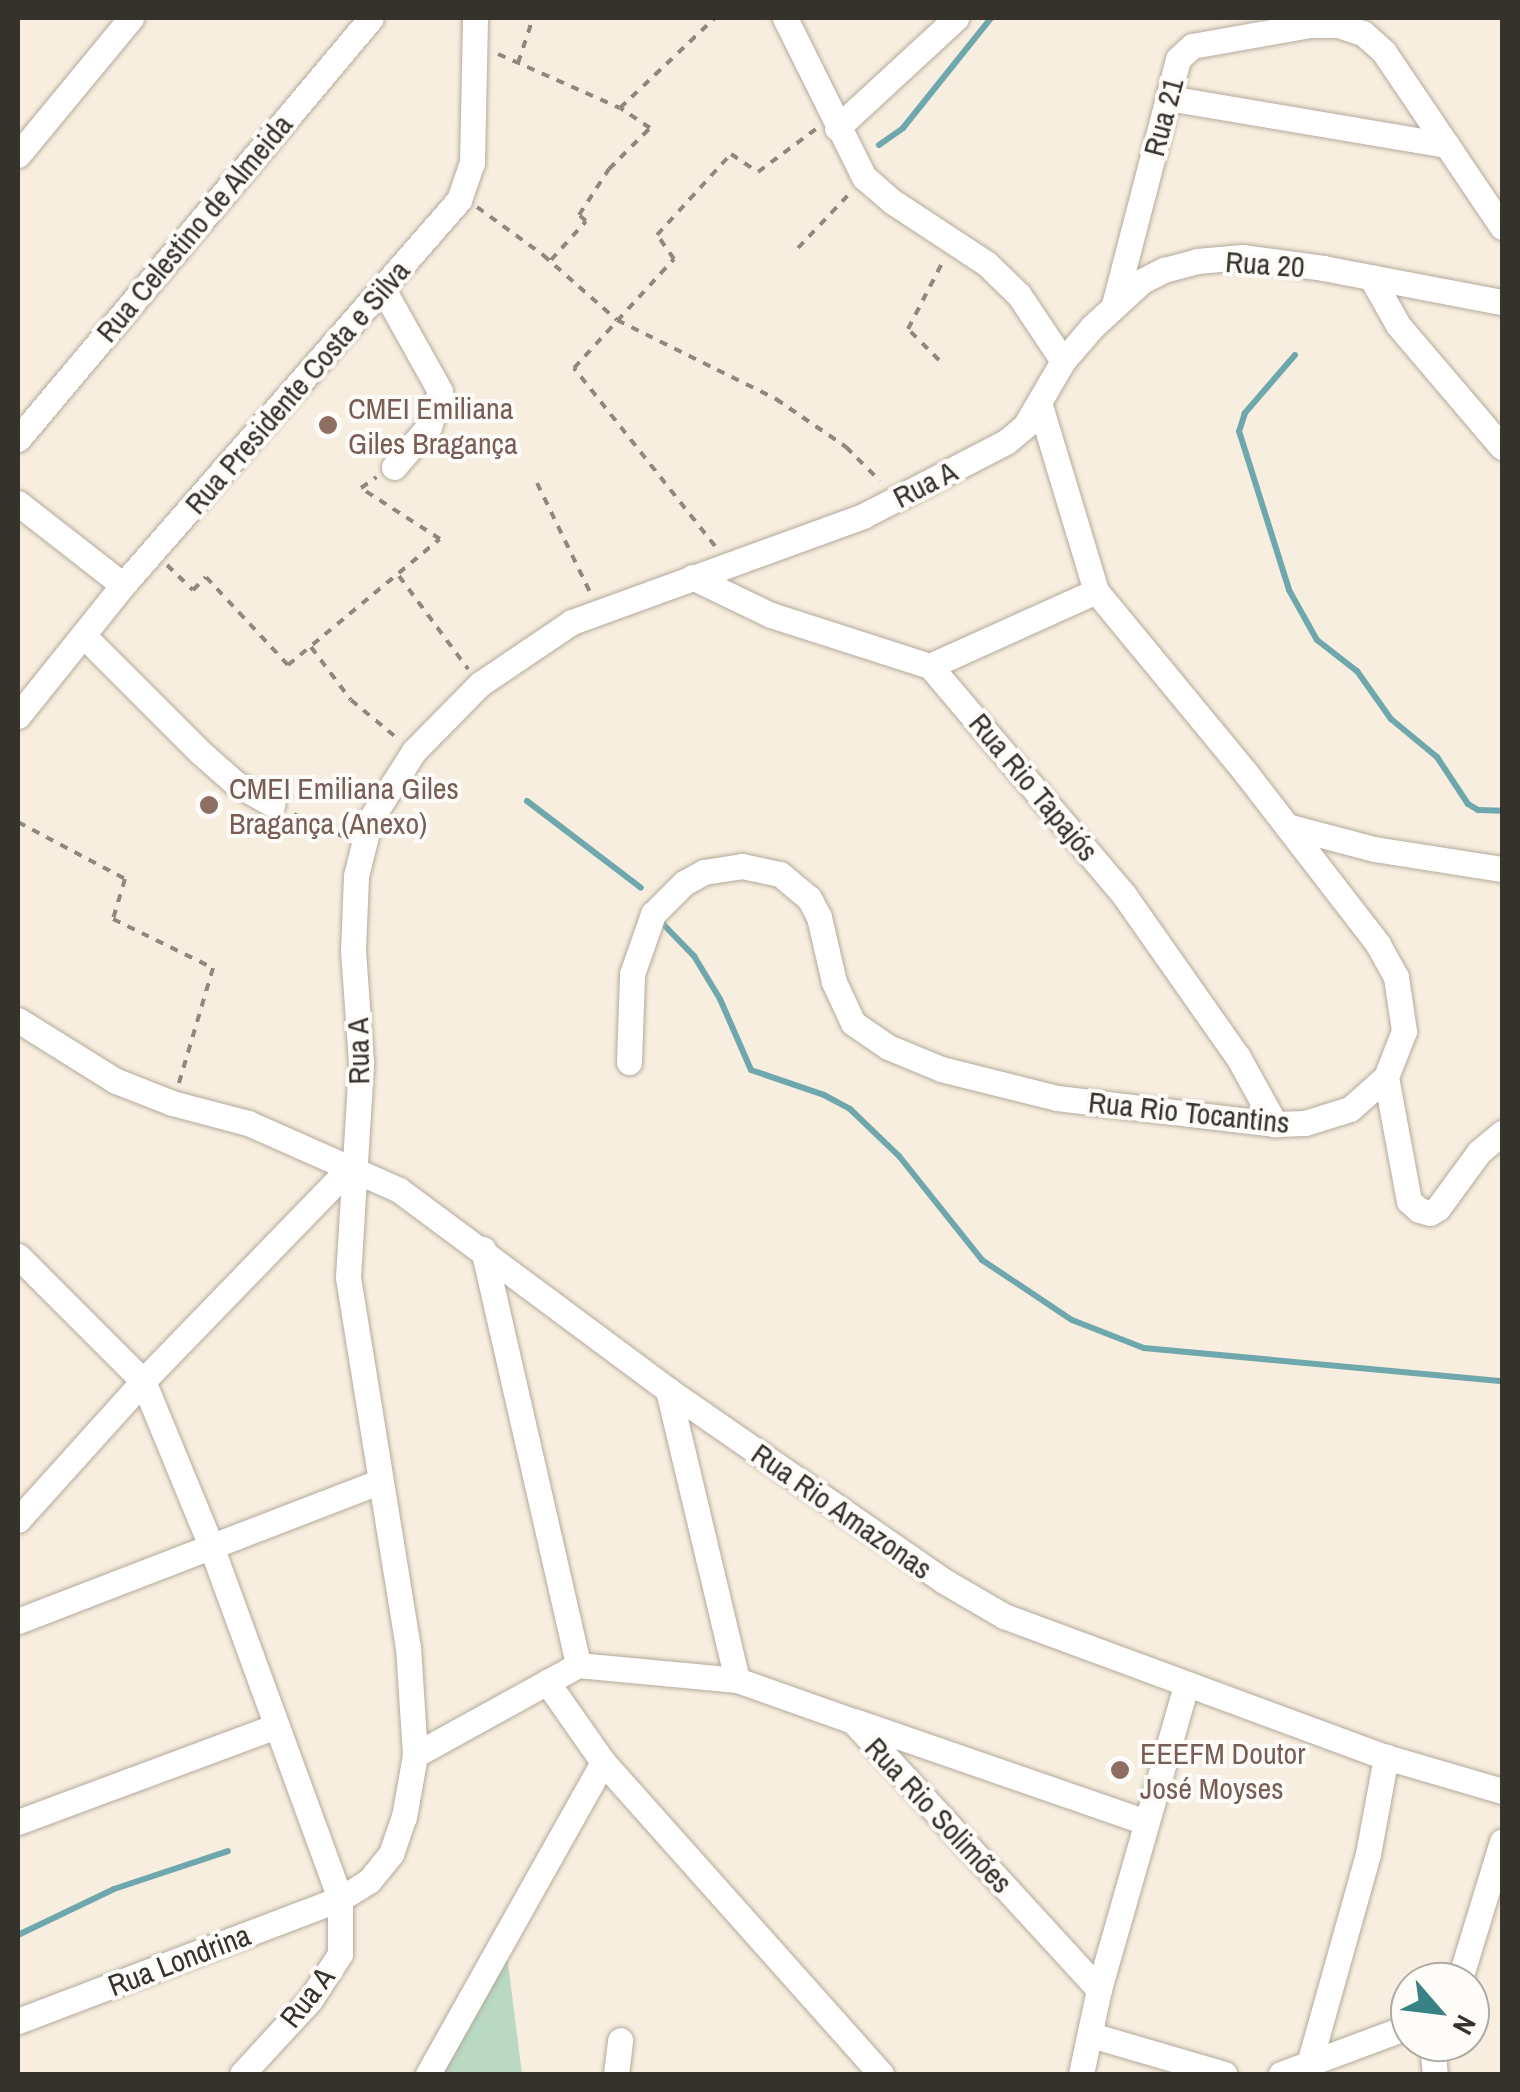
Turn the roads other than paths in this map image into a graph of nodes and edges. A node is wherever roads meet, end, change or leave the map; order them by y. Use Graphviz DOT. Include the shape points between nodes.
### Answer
graph roads {
  1 [pos="131,18"];
  2 [pos="370,18"];
  3 [pos="475,18"];
  4 [pos="785,18"];
  5 [pos="956,18"];
  6 [pos="1168,98"];
  7 [pos="834,123"];
  8 [pos="1447,144"];
  9 [pos="18,155"];
  10 [pos="1502,228"];
  11 [pos="1372,277"];
  12 [pos="383,288"];
  13 [pos="1502,302"];
  14 [pos="1114,305"];
  15 [pos="1063,362"];
  16 [pos="1040,405"];
  17 [pos="18,439"];
  18 [pos="1502,446"];
  19 [pos="394,466"];
  20 [pos="18,502"];
  21 [pos="692,577"];
  22 [pos="124,585"];
  23 [pos="1096,592"];
  24 [pos="83,635"];
  25 [pos="930,666"];
  26 [pos="18,716"];
  27 [pos="272,804"];
  28 [pos="1287,826"];
  29 [pos="1502,869"];
  30 [pos="18,1020"];
  31 [pos="629,1062"];
  32 [pos="1386,1076"];
  33 [pos="1275,1124"];
  34 [pos="1502,1134"];
  35 [pos="352,1166"];
  36 [pos="483,1250"];
  37 [pos="18,1259"];
  38 [pos="143,1380"];
  39 [pos="668,1390"];
  40 [pos="380,1481"];
  41 [pos="18,1520"];
  42 [pos="211,1546"];
  43 [pos="18,1621"];
  44 [pos="578,1666"];
  45 [pos="737,1680"];
  46 [pos="547,1682"];
  47 [pos="1186,1684"];
  48 [pos="853,1721"];
  49 [pos="274,1727"];
  50 [pos="414,1754"];
  51 [pos="1386,1757"];
  52 [pos="603,1762"];
  53 [pos="1502,1791"];
  54 [pos="18,1822"];
  55 [pos="1145,1822"];
  56 [pos="1502,1841"];
  57 [pos="340,1899"];
  58 [pos="1465,1962"];
  59 [pos="1099,1988"];
  60 [pos="18,2021"];
  61 [pos="1390,2034"];
  62 [pos="1091,2035"];
  63 [pos="620,2040"];
  64 [pos="1310,2064"];
  65 [pos="242,2074"];
  66 [pos="428,2074"];
  67 [pos="616,2074"];
  68 [pos="881,2074"];
  69 [pos="1082,2074"];
  70 [pos="1224,2074"];
  71 [pos="1281,2074"];
  1 -- 9 [label="street"];
  2 -- 17 [label="street, Rua Celestino de Almeida"];
  3 -- 12 [label="street, Rua Presidente Costa e Silva" via="472,163 461,195"];
  4 -- 7 [label="street"];
  5 -- 7 [label="street"];
  6 -- 8 [label="street"];
  6 -- 8 [label="street, Rua 21" via="1178,59 1192,46 1338,25 1384,52"];
  6 -- 14 [label="street, Rua 21"];
  7 -- 15 [label="street" via="864,177 1019,295"];
  8 -- 10 [label="street, Rua 21"];
  11 -- 13 [label="street, Rua 20"];
  11 -- 14 [label="street, Rua 20" via="1242,257 1196,261 1142,281"];
  11 -- 18 [label="street" via="1398,325"];
  12 -- 19 [label="street" via="440,390 429,426"];
  12 -- 22 [label="street, Rua Presidente Costa e Silva"];
  14 -- 15 [label="street, Rua 20"];
  15 -- 16 [label="street, Rua A"];
  16 -- 21 [label="street, Rua A" via="1006,442 898,499"];
  16 -- 23 [label="street, Rua Rio Tocantins"];
  20 -- 22 [label="street"];
  21 -- 25 [label="street" via="771,615"];
  21 -- 35 [label="street, Rua A" via="541,641 480,684 414,751 381,798 362,845 353,905 361,1062"];
  22 -- 24 [label="street, Rua Presidente Costa e Silva"];
  23 -- 25 [label="street"];
  23 -- 28 [label="street, Rua Rio Tocantins"];
  24 -- 26 [label="street, Rua Presidente Costa e Silva"];
  24 -- 27 [label="street" via="200,752"];
  25 -- 33 [label="street, Rua Rio Tapajós" via="1124,895 1238,1058"];
  28 -- 29 [label="street" via="1374,849"];
  28 -- 32 [label="street, Rua Rio Tocantins" via="1396,977 1404,1030"];
  30 -- 35 [label="street, Rua Rio Amazonas" via="116,1081 248,1123"];
  31 -- 33 [label="street, Rua Rio Tocantins" via="632,974 653,914 694,877 742,866 780,874 809,898 844,1013 888,1047 941,1069 1057,1098"];
  32 -- 33 [label="street, Rua Rio Tocantins" via="1350,1109"];
  32 -- 34 [label="street" via="1409,1201 1419,1210 1438,1208"];
  35 -- 36 [label="street, Rua Rio Amazonas" via="399,1190"];
  35 -- 38 [label="street"];
  35 -- 40 [label="street, Rua A" via="348,1276"];
  36 -- 39 [label="street, Rua Rio Amazonas"];
  36 -- 44 [label="street"];
  37 -- 38 [label="street"];
  38 -- 41 [label="street"];
  38 -- 42 [label="street"];
  39 -- 45 [label="street"];
  39 -- 47 [label="street, Rua Rio Amazonas" via="989,1607"];
  40 -- 42 [label="street"];
  40 -- 50 [label="street, Rua A" via="408,1648"];
  42 -- 43 [label="street"];
  42 -- 49 [label="street"];
  44 -- 45 [label="street, Rua Rio Solimões"];
  44 -- 46 [label="street"];
  45 -- 48 [label="street, Rua Rio Solimões"];
  46 -- 50 [label="street"];
  46 -- 52 [label="street"];
  47 -- 51 [label="street, Rua Rio Amazonas"];
  47 -- 55 [label="street"];
  48 -- 55 [label="street"];
  48 -- 59 [label="street, Rua Rio Solimões"];
  49 -- 54 [label="street"];
  49 -- 57 [label="street"];
  50 -- 57 [label="street, Rua A" via="391,1854 369,1881"];
  51 -- 53 [label="street, Rua Rio Amazonas"];
  51 -- 64 [label="street" via="1368,1854"];
  52 -- 66 [label="street"];
  52 -- 68 [label="street"];
  55 -- 59 [label="street"];
  56 -- 58 [label="street"];
  57 -- 60 [label="street, Rua Londrina"];
  57 -- 65 [label="street, Rua A" via="340,1954 310,2000"];
  59 -- 62 [label="street"];
  61 -- 64 [label="street"];
  62 -- 69 [label="street"];
  62 -- 70 [label="street"];
  63 -- 67 [label="street"];
  64 -- 71 [label="street"];
}
